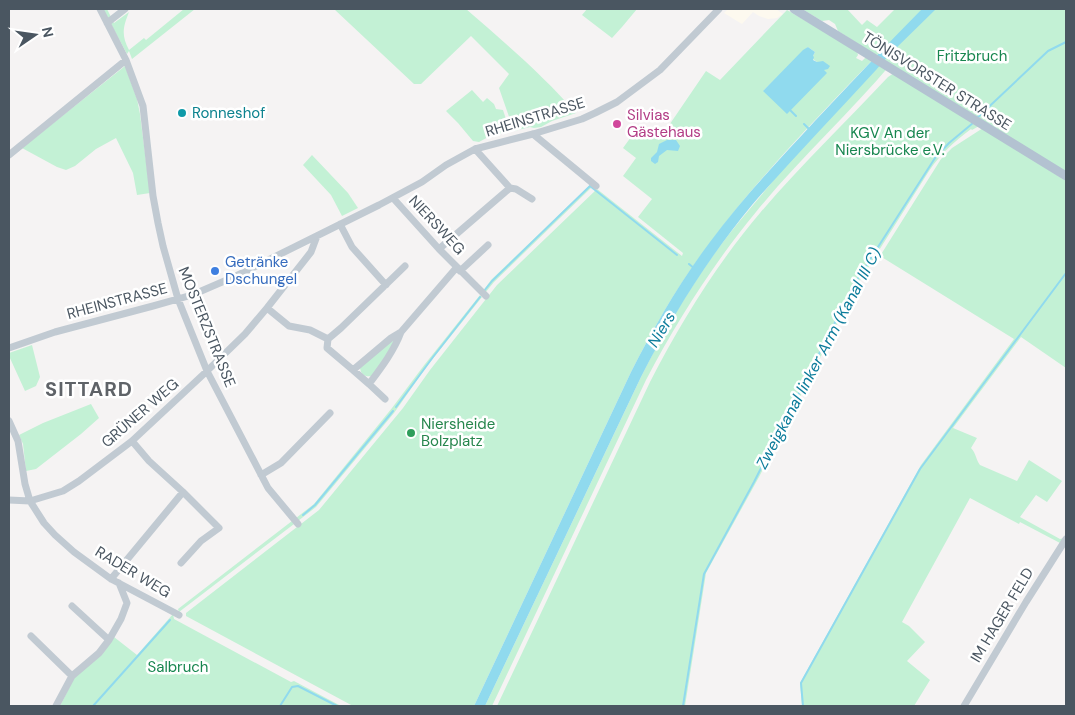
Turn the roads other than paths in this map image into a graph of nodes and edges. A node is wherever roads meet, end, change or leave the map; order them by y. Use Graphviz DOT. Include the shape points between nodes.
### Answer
graph roads {
  1 [pos="100,9"];
  2 [pos="124,9"];
  3 [pos="719,9"];
  4 [pos="794,9"];
  5 [pos="107,23"];
  6 [pos="126,60"];
  7 [pos="533,134"];
  8 [pos="475,149"];
  9 [pos="9,154"];
  10 [pos="1066,176"];
  11 [pos="596,186"];
  12 [pos="510,188"];
  13 [pos="393,198"];
  14 [pos="532,199"];
  15 [pos="340,224"];
  16 [pos="317,236"];
  17 [pos="488,244"];
  18 [pos="439,249"];
  19 [pos="405,266"];
  20 [pos="459,269"];
  21 [pos="386,285"];
  22 [pos="486,296"];
  23 [pos="178,299"];
  24 [pos="267,308"];
  25 [pos="401,332"];
  26 [pos="328,340"];
  27 [pos="9,348"];
  28 [pos="353,370"];
  29 [pos="207,372"];
  30 [pos="369,384"];
  31 [pos="385,399"];
  32 [pos="330,413"];
  33 [pos="9,421"];
  34 [pos="132,440"];
  35 [pos="261,475"];
  36 [pos="183,492"];
  37 [pos="9,500"];
  38 [pos="30,500"];
  39 [pos="298,524"];
  40 [pos="1066,539"];
  41 [pos="181,563"];
  42 [pos="110,579"];
  43 [pos="119,583"];
  44 [pos="72,606"];
  45 [pos="179,615"];
  46 [pos="31,636"];
  47 [pos="109,640"];
  48 [pos="72,676"];
  49 [pos="56,706"];
  50 [pos="964,706"];
  1 -- 5 [label="street, MOSTERZSTRASSE"];
  2 -- 5 [label="street"];
  3 -- 7 [label="street, RHEINSTRASSE" via="660,70 617,102 582,119"];
  4 -- 10 [label="main road, TÖNISVORSTER STRASSE"];
  5 -- 6 [label="street, MOSTERZSTRASSE"];
  6 -- 9 [label="street"];
  6 -- 23 [label="street, MOSTERZSTRASSE" via="142,106 157,214"];
  7 -- 8 [label="street, RHEINSTRASSE"];
  7 -- 11 [label="street"];
  8 -- 12 [label="street"];
  8 -- 13 [label="street, RHEINSTRASSE"];
  12 -- 14 [label="street"];
  12 -- 18 [label="street"];
  13 -- 15 [label="street, RHEINSTRASSE"];
  13 -- 18 [label="street, NIERSWEG"];
  15 -- 16 [label="street, RHEINSTRASSE"];
  15 -- 21 [label="street" via="352,247"];
  16 -- 23 [label="street, RHEINSTRASSE" via="236,276"];
  16 -- 24 [label="street, GRÜNER WEG" via="311,252"];
  17 -- 20 [label="street, NIERSWEG"];
  18 -- 20 [label="street, NIERSWEG"];
  19 -- 21 [label="street"];
  20 -- 22 [label="street, NIERSWEG"];
  20 -- 25 [label="street"];
  21 -- 26 [label="street"];
  23 -- 27 [label="street, RHEINSTRASSE" via="55,332"];
  23 -- 29 [label="street, MOSTERZSTRASSE"];
  24 -- 26 [label="street" via="289,326 310,330"];
  24 -- 29 [label="street, GRÜNER WEG"];
  25 -- 28 [label="street"];
  25 -- 30 [label="street" via="387,360"];
  26 -- 28 [label="street" via="327,348"];
  28 -- 30 [label="street"];
  29 -- 34 [label="street, GRÜNER WEG"];
  29 -- 35 [label="street, MOSTERZSTRASSE"];
  30 -- 31 [label="street"];
  32 -- 35 [label="street" via="281,463"];
  33 -- 38 [label="street, RADER WEG" via="18,440"];
  34 -- 36 [label="street"];
  34 -- 38 [label="street, GRÜNER WEG" via="63,492"];
  35 -- 39 [label="street, MOSTERZSTRASSE"];
  36 -- 41 [label="street" via="219,528 201,541"];
  36 -- 42 [label="street"];
  37 -- 38 [label="street, GRÜNER WEG"];
  38 -- 42 [label="street, RADER WEG" via="55,535"];
  40 -- 50 [label="street, IM HAGER FELD"];
  42 -- 43 [label="street, RADER WEG"];
  43 -- 45 [label="street, RADER WEG"];
  43 -- 47 [label="street" via="126,606"];
  44 -- 47 [label="street"];
  46 -- 48 [label="street"];
  47 -- 48 [label="street"];
  48 -- 49 [label="street"];
}
